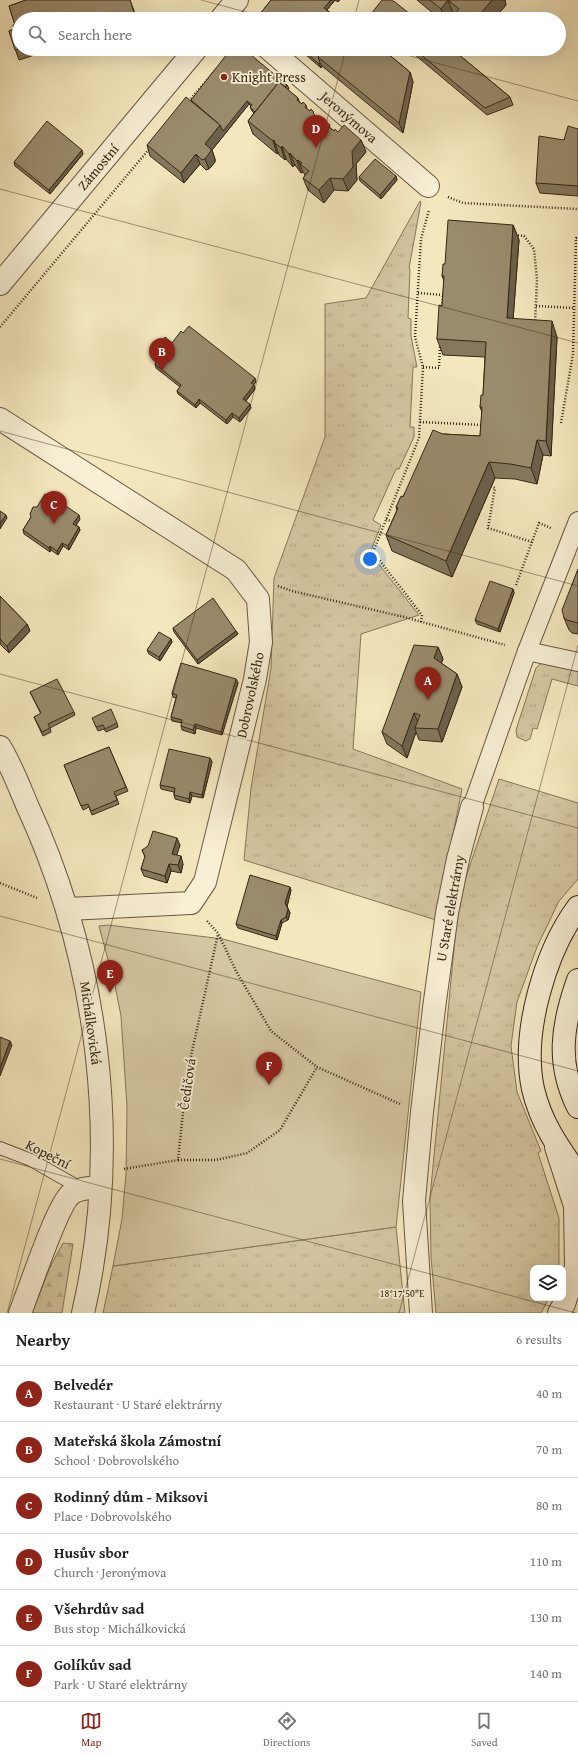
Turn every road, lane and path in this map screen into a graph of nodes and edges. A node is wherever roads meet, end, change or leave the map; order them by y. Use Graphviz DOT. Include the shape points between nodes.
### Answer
graph roads {
  1 [pos="190,56"];
  2 [pos="278,56"];
  3 [pos="217,67"];
  4 [pos="187,103"];
  5 [pos="152,145"];
  6 [pos="433,196"];
  7 [pos="578,209"];
  8 [pos="510,235"];
  9 [pos="578,238"];
  10 [pos="3,276"];
  11 [pos="418,293"];
  12 [pos="443,294"];
  13 [pos="450,295"];
  14 [pos="536,306"];
  15 [pos="574,308"];
  16 [pos="442,317"];
  17 [pos="0,327"];
  18 [pos="535,328"];
  19 [pos="441,339"];
  20 [pos="423,367"];
  21 [pos="0,418"];
  22 [pos="420,422"];
  23 [pos="562,423"];
  24 [pos="487,425"];
  25 [pos="491,486"];
  26 [pos="386,519"];
  27 [pos="397,524"];
  28 [pos="575,528"];
  29 [pos="532,542"];
  30 [pos="516,585"];
  31 [pos="292,591"];
  32 [pos="421,622"];
  33 [pos="527,652"];
  34 [pos="578,662"];
  35 [pos="0,747"];
  36 [pos="472,807"];
  37 [pos="0,883"];
  38 [pos="578,907"];
  39 [pos="68,910"];
  40 [pos="578,980"];
  41 [pos="317,1067"];
  42 [pos="380,1096"];
  43 [pos="578,1107"];
  44 [pos="553,1140"];
  45 [pos="0,1148"];
  46 [pos="178,1160"];
  47 [pos="578,1175"];
  48 [pos="94,1182"];
  49 [pos="20,1313"];
  50 [pos="83,1313"];
  51 [pos="421,1313"];
  52 [pos="558,1313"];
  1 -- 10 [label="street, Zámostní"];
  2 -- 6 [label="street, Jeronýmova"];
  3 -- 4 [label="path"];
  5 -- 17 [label="path"];
  6 -- 7 [label="path" via="463,203"];
  6 -- 11 [label="path" via="421,239"];
  8 -- 14 [label="path" via="524,236 534,249"];
  9 -- 15 [label="path"];
  11 -- 12 [label="path"];
  11 -- 20 [label="path" via="415,336"];
  12 -- 13 [label="path"];
  12 -- 16 [label="path"];
  14 -- 15 [label="path"];
  14 -- 18 [label="path"];
  15 -- 23 [label="path" via="573,354"];
  19 -- 20 [label="path" via="440,368"];
  20 -- 22 [label="path"];
  21 -- 39 [label="street, Dobrovolského" via="236,570 258,599 261,642 255,679 206,882 191,903"];
  22 -- 24 [label="path"];
  22 -- 26 [label="path" via="419,438"];
  25 -- 29 [label="path" via="495,488 488,528"];
  26 -- 27 [label="path"];
  26 -- 32 [label="path" via="373,552 422,615"];
  28 -- 29 [label="path" via="539,523"];
  28 -- 33 [label="street, U Staré elektrárny"];
  29 -- 30 [label="path"];
  31 -- 32 [label="path"];
  32 -- 33 [label="path"];
  33 -- 34 [label="street"];
  33 -- 36 [label="street, U Staré elektrárny"];
  35 -- 39 [label="street, Michálkovická" via="45,842"];
  36 -- 51 [label="street, U Staré elektrárny" via="447,913 421,1120 414,1201"];
  37 -- 39 [label="path"];
  38 -- 44 [label="street" via="562,932 539,990 531,1045 533,1088"];
  39 -- 48 [label="street, Michálkovická" via="85,980 100,1089"];
  40 -- 43 [label="street" via="569,1006 564,1037 564,1066 571,1093"];
  41 -- 42 [label="path"];
  41 -- 46 [label="path" via="280,1130 247,1153 216,1160"];
  41 -- 46 [label="path, Čedičová" via="271,1031 236,971 218,933 187,1074"];
  44 -- 47 [label="street"];
  44 -- 52 [label="street" via="575,1206 576,1267 564,1304"];
  45 -- 48 [label="lane, Kopeční"];
  46 -- 48 [label="path" via="129,1169"];
  48 -- 49 [label="street" via="69,1195 62,1205"];
  48 -- 50 [label="street, Michálkovická" via="93,1261"];
}
